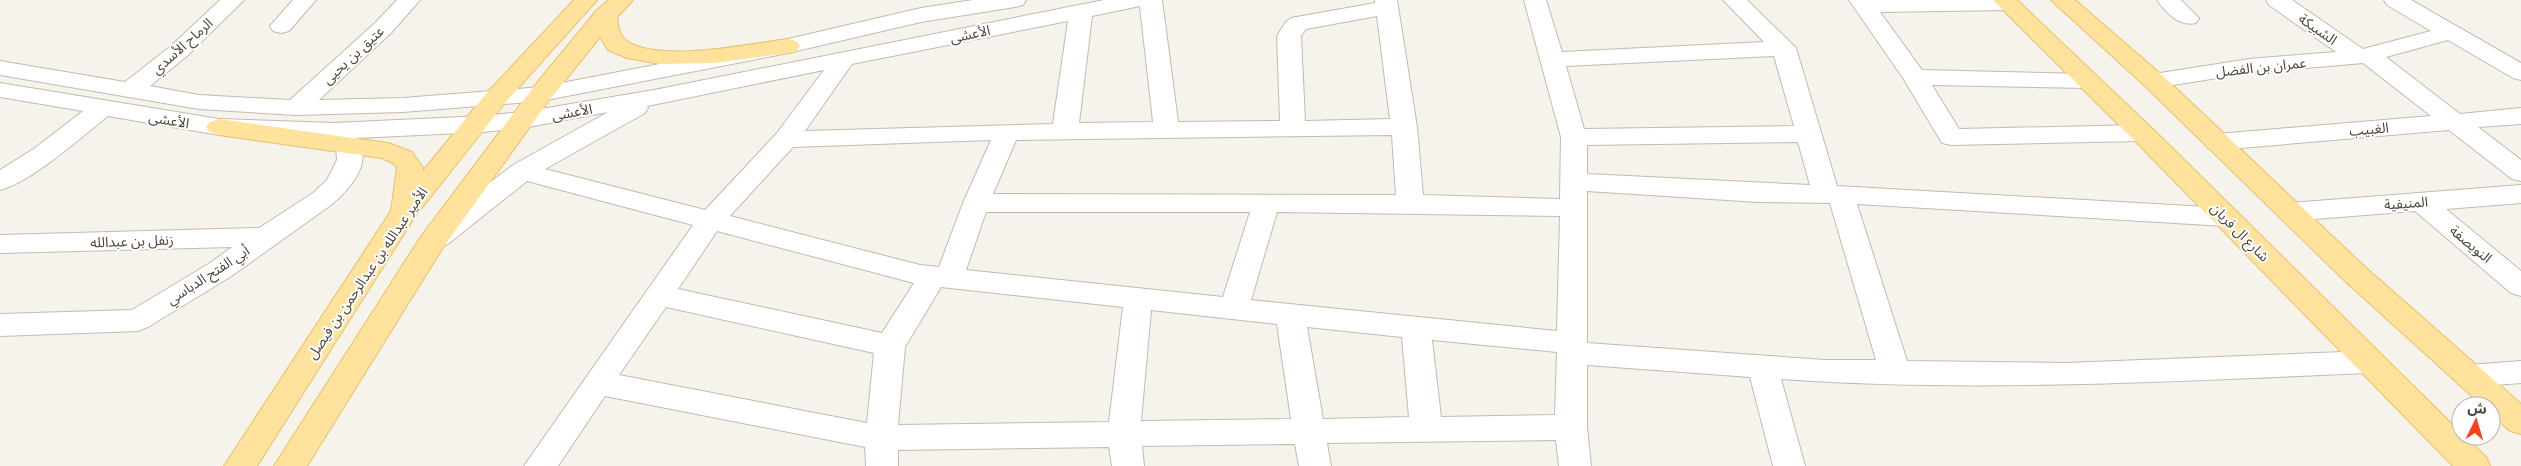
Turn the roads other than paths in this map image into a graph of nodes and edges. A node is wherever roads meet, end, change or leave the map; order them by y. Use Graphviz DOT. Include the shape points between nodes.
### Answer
graph roads {
  1 [pos="233,0"];
  2 [pos="305,0"];
  3 [pos="409,0"];
  4 [pos="1015,0"];
  5 [pos="1138,0"];
  6 [pos="1151,0"];
  7 [pos="1535,0"];
  8 [pos="1734,0"];
  9 [pos="2062,0"];
  10 [pos="2168,0"];
  11 [pos="2277,0"];
  12 [pos="2395,0"];
  13 [pos="2005,1"];
  14 [pos="1863,3"];
  15 [pos="1386,4"];
  16 [pos="604,5"];
  17 [pos="920,8"];
  18 [pos="1081,11"];
  19 [pos="2188,18"];
  20 [pos="281,26"];
  21 [pos="2449,33"];
  22 [pos="788,46"];
  23 [pos="1784,48"];
  24 [pos="2363,56"];
  25 [pos="843,60"];
  26 [pos="1552,60"];
  27 [pos="0,68"];
  28 [pos="2521,73"];
  29 [pos="1915,77"];
  30 [pos="2088,81"];
  31 [pos="2154,81"];
  32 [pos="0,90"];
  33 [pos="130,90"];
  34 [pos="541,94"];
  35 [pos="654,97"];
  36 [pos="495,99"];
  37 [pos="104,108"];
  38 [pos="296,108"];
  39 [pos="2521,116"];
  40 [pos="523,120"];
  41 [pos="2456,122"];
  42 [pos="474,125"];
  43 [pos="1404,127"];
  44 [pos="219,128"];
  45 [pos="1293,128"];
  46 [pos="1166,130"];
  47 [pos="1065,131"];
  48 [pos="1007,132"];
  49 [pos="2141,133"];
  50 [pos="1809,134"];
  51 [pos="341,137"];
  52 [pos="1574,137"];
  53 [pos="786,139"];
  54 [pos="2217,142"];
  55 [pos="522,171"];
  56 [pos="2521,173"];
  57 [pos="0,182"];
  58 [pos="2521,194"];
  59 [pos="1574,195"];
  60 [pos="1834,195"];
  61 [pos="2421,202"];
  62 [pos="1266,203"];
  63 [pos="976,204"];
  64 [pos="1410,204"];
  65 [pos="404,212"];
  66 [pos="2290,212"];
  67 [pos="2225,217"];
  68 [pos="711,220"];
  69 [pos="264,237"];
  70 [pos="432,242"];
  71 [pos="0,244"];
  72 [pos="941,277"];
  73 [pos="2521,286"];
  74 [pos="659,295"];
  75 [pos="1138,299"];
  76 [pos="1234,309"];
  77 [pos="1290,316"];
  78 [pos="0,325"];
  79 [pos="1416,327"];
  80 [pos="890,346"];
  81 [pos="1572,348"];
  82 [pos="2369,362"];
  83 [pos="1763,368"];
  84 [pos="1895,372"];
  85 [pos="2521,372"];
  86 [pos="2469,376"];
  87 [pos="598,383"];
  88 [pos="2521,422"];
  89 [pos="1571,427"];
  90 [pos="1426,429"];
  91 [pos="1310,431"];
  92 [pos="1124,434"];
  93 [pos="882,452"];
  94 [pos="240,466"];
  95 [pos="290,466"];
  96 [pos="540,466"];
  97 [pos="1128,466"];
  98 [pos="1315,466"];
  99 [pos="1575,466"];
  100 [pos="1790,466"];
  101 [pos="2474,466"];
  1 -- 33 [label="street, الرماح الأسدي" via="179,51"];
  2 -- 20 [label="street"];
  3 -- 38 [label="street, عتيق بن يحيى"];
  4 -- 17 [label="street, الأعشى"];
  5 -- 18 [label="street, الأعشى"];
  6 -- 46 [label="street"];
  7 -- 26 [label="street"];
  8 -- 23 [label="street"];
  9 -- 31 [label="main road"];
  10 -- 19 [label="street"];
  11 -- 24 [label="street, الشبيكة"];
  12 -- 21 [label="street"];
  13 -- 14 [label="street"];
  13 -- 30 [label="main road, شارع ال فريان"];
  14 -- 29 [label="street"];
  15 -- 43 [label="street"];
  15 -- 45 [label="street" via="1299,23 1293,28 1289,36"];
  16 -- 22 [label="main road" via="608,31 616,45 641,54 677,58"];
  16 -- 34 [label="main road"];
  16 -- 36 [label="main road, الأمير عبدالله بن عبدالرحمن بن فيصل"];
  17 -- 22 [label="street, الأعشى"];
  18 -- 25 [label="street, الأعشى"];
  18 -- 47 [label="street"];
  21 -- 24 [label="street, عمران بن الفضل"];
  21 -- 28 [label="street"];
  22 -- 34 [label="street, الأعشى"];
  23 -- 26 [label="street"];
  23 -- 50 [label="street"];
  24 -- 31 [label="street, عمران بن الفضل" via="2249,66"];
  24 -- 41 [label="street"];
  25 -- 35 [label="street, الأعشى"];
  25 -- 53 [label="street"];
  26 -- 52 [label="street"];
  27 -- 33 [label="street, الأعشى"];
  29 -- 30 [label="street"];
  29 -- 49 [label="street" via="1951,137"];
  30 -- 49 [label="main road, شارع ال فريان"];
  31 -- 54 [label="main road"];
  32 -- 37 [label="street, الأعشى"];
  33 -- 38 [label="street, الأعشى" via="199,102"];
  34 -- 36 [label="street, الأعشى"];
  34 -- 40 [label="main road"];
  35 -- 40 [label="street, الأعشى"];
  35 -- 55 [label="street"];
  36 -- 38 [label="street, الأعشى"];
  36 -- 42 [label="main road, الأمير عبدالله بن عبدالرحمن بن فيصل"];
  37 -- 44 [label="street, الأعشى"];
  37 -- 57 [label="street" via="44,154"];
  39 -- 41 [label="street, الغبيب"];
  40 -- 42 [label="street, الأعشى"];
  40 -- 70 [label="main road"];
  41 -- 54 [label="street, الغبيب"];
  41 -- 56 [label="street"];
  42 -- 51 [label="street, الأعشى"];
  42 -- 65 [label="main road, الأمير عبدالله بن عبدالرحمن بن فيصل"];
  43 -- 45 [label="street"];
  43 -- 64 [label="street"];
  44 -- 51 [label="main road"];
  45 -- 46 [label="street"];
  46 -- 47 [label="street"];
  47 -- 48 [label="street"];
  48 -- 53 [label="street"];
  48 -- 63 [label="street"];
  49 -- 67 [label="main road, شارع ال فريان"];
  50 -- 52 [label="street"];
  50 -- 60 [label="street"];
  51 -- 65 [label="main road" via="403,158 410,168"];
  51 -- 69 [label="street, أبي الفتح الدباسي" via="350,160 337,186"];
  52 -- 59 [label="street"];
  53 -- 68 [label="street"];
  54 -- 66 [label="main road"];
  55 -- 68 [label="street"];
  55 -- 70 [label="street"];
  58 -- 61 [label="street, المنيفية"];
  59 -- 60 [label="street"];
  59 -- 64 [label="street"];
  59 -- 81 [label="street"];
  60 -- 67 [label="street"];
  60 -- 84 [label="street"];
  61 -- 66 [label="street, المنيفية"];
  61 -- 73 [label="street, النويصفة"];
  62 -- 63 [label="street"];
  62 -- 64 [label="street"];
  62 -- 76 [label="street"];
  63 -- 72 [label="street"];
  65 -- 94 [label="main road, الأمير عبدالله بن عبدالرحمن بن فيصل"];
  66 -- 86 [label="main road"];
  67 -- 82 [label="main road, شارع ال فريان"];
  68 -- 72 [label="street"];
  68 -- 74 [label="street"];
  69 -- 71 [label="street, زنفل بن عبدالله"];
  69 -- 78 [label="street, أبي الفتح الدباسي" via="220,270 138,320"];
  70 -- 95 [label="main road"];
  72 -- 75 [label="street"];
  72 -- 80 [label="street"];
  74 -- 80 [label="street"];
  74 -- 87 [label="street"];
  75 -- 76 [label="street"];
  75 -- 92 [label="street"];
  76 -- 77 [label="street"];
  77 -- 79 [label="street"];
  77 -- 91 [label="street"];
  79 -- 81 [label="street"];
  79 -- 90 [label="street"];
  80 -- 93 [label="street"];
  81 -- 83 [label="street"];
  81 -- 89 [label="street"];
  82 -- 84 [label="street" via="2066,374"];
  82 -- 101 [label="main road, شارع ال فريان"];
  83 -- 84 [label="street"];
  83 -- 100 [label="street"];
  85 -- 86 [label="street"];
  86 -- 88 [label="main road"];
  87 -- 93 [label="street"];
  87 -- 96 [label="street"];
  89 -- 90 [label="street"];
  89 -- 99 [label="street"];
  90 -- 91 [label="street"];
  91 -- 92 [label="street"];
  91 -- 98 [label="street"];
  92 -- 93 [label="street"];
  92 -- 97 [label="street"];
}
